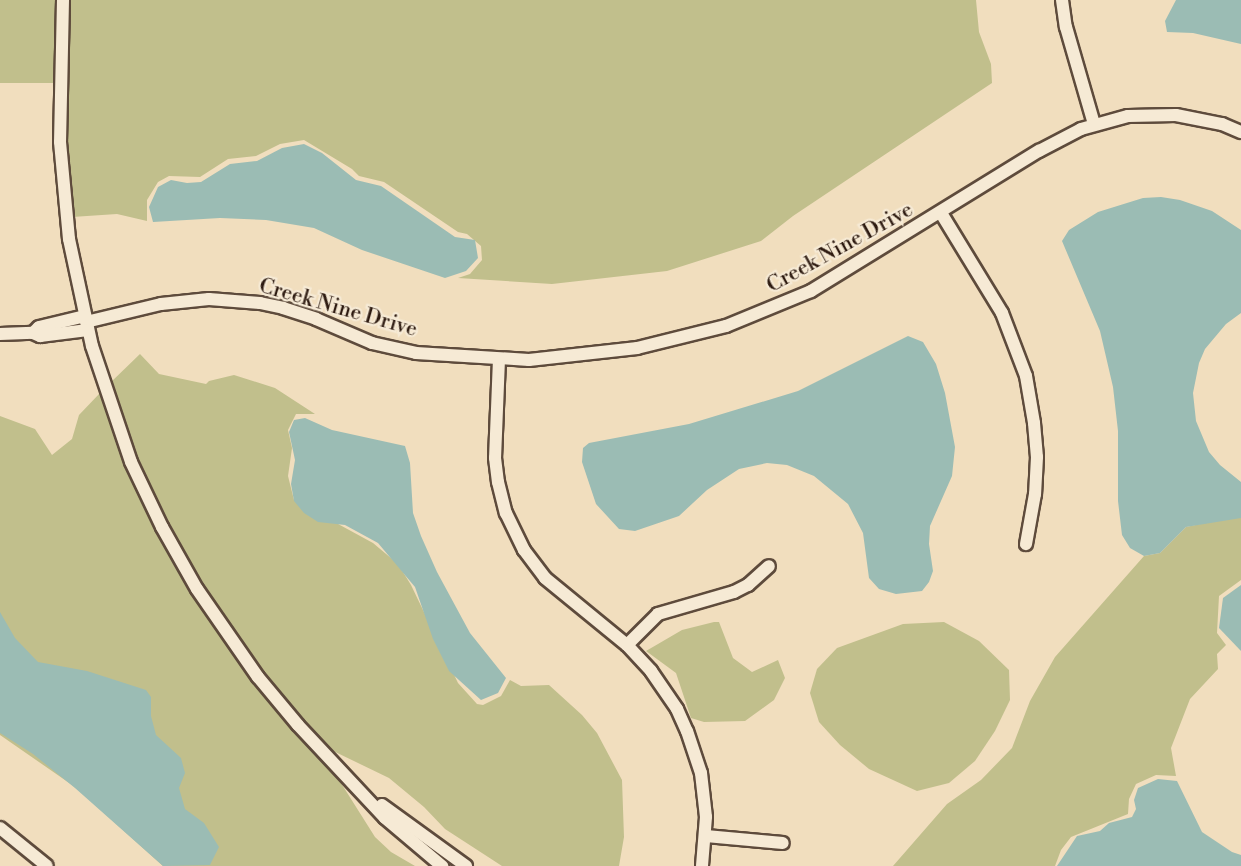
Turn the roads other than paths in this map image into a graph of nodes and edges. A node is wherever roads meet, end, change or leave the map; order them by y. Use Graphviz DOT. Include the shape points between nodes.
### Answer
graph roads {
  1 [pos="63,0"];
  2 [pos="1062,0"];
  3 [pos="1094,124"];
  4 [pos="1241,132"];
  5 [pos="941,213"];
  6 [pos="86,323"];
  7 [pos="0,334"];
  8 [pos="499,359"];
  9 [pos="1026,544"];
  10 [pos="769,566"];
  11 [pos="627,645"];
  12 [pos="342,772"];
  13 [pos="0,828"];
  14 [pos="706,836"];
  15 [pos="783,843"];
  16 [pos="47,866"];
  17 [pos="442,866"];
  18 [pos="466,866"];
  19 [pos="702,866"];
  1 -- 6 [label="street" via="61,174"];
  2 -- 3 [label="street"];
  3 -- 4 [label="street, Creek Nine Drive" via="1128,116 1176,114"];
  3 -- 5 [label="street, Creek Nine Drive" via="1039,151"];
  5 -- 8 [label="street, Creek Nine Drive" via="811,291 726,326 607,353"];
  5 -- 9 [label="street" via="995,299 1026,376 1037,457"];
  6 -- 7 [label="street, Creek Nine Drive" via="40,336"];
  6 -- 8 [label="street, Creek Nine Drive" via="186,300 235,300 283,308 394,349"];
  6 -- 12 [label="street" via="127,453 179,558 258,677"];
  8 -- 11 [label="street" via="496,471 514,531 545,578"];
  10 -- 11 [label="street" via="734,592 658,614"];
  11 -- 14 [label="street" via="665,690 687,731 701,773"];
  12 -- 17 [label="street" via="385,818"];
  12 -- 18 [label="street" via="416,832"];
  13 -- 16 [label="street"];
  14 -- 15 [label="street"];
  14 -- 19 [label="street"];
}
